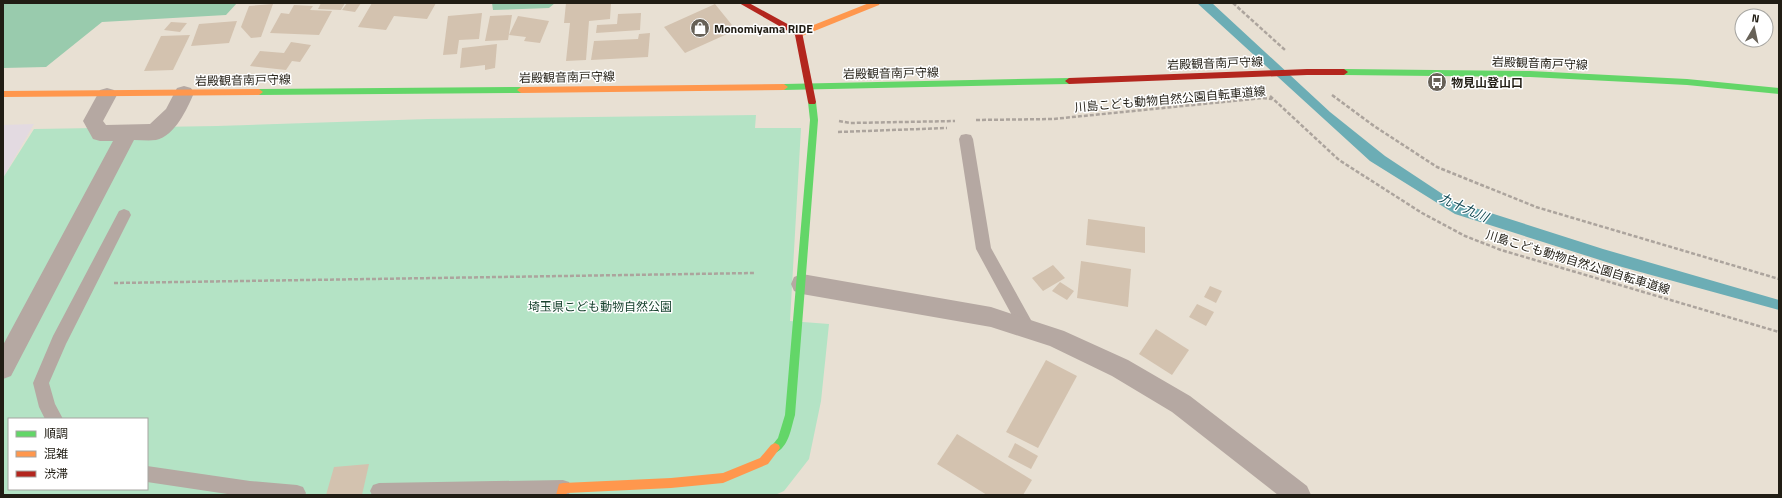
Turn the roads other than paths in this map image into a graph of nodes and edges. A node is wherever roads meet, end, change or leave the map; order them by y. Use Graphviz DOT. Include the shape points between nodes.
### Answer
graph roads {
  1 [pos="743,3"];
  2 [pos="876,3"];
  3 [pos="799,34"];
  4 [pos="811,87"];
  5 [pos="1779,91"];
  6 [pos="184,93"];
  7 [pos="3,94"];
  8 [pos="107,95"];
  9 [pos="128,132"];
  10 [pos="966,138"];
  11 [pos="124,215"];
  12 [pos="802,284"];
  13 [pos="1028,329"];
  14 [pos="3,368"];
  15 [pos="55,418"];
  16 [pos="148,474"];
  17 [pos="379,491"];
  18 [pos="562,492"];
  19 [pos="297,493"];
  20 [pos="1298,495"];
  1 -- 3 [label="main road"];
  2 -- 3 [label="main road"];
  3 -- 4 [label="main road"];
  4 -- 5 [label="main road, 岩殿観音南戸守線" via="1308,72 1530,74 1687,82"];
  4 -- 6 [label="main road, 岩殿観音南戸守線"];
  4 -- 12 [label="main road" via="814,120"];
  6 -- 8 [label="main road, 岩殿観音南戸守線"];
  6 -- 9 [label="street" via="174,114 156,132"];
  7 -- 8 [label="main road, 岩殿観音南戸守線"];
  8 -- 9 [label="street" via="93,121 100,133"];
  9 -- 14 [label="street"];
  10 -- 13 [label="lane" via="984,249"];
  11 -- 15 [label="lane" via="59,341 41,383 47,407"];
  12 -- 13 [label="street" via="991,317"];
  12 -- 18 [label="main road" via="790,415 782,441 764,461 723,478"];
  13 -- 20 [label="street" via="1056,338 1120,368 1181,404"];
  16 -- 19 [label="lane"];
  17 -- 18 [label="lane"];
}
